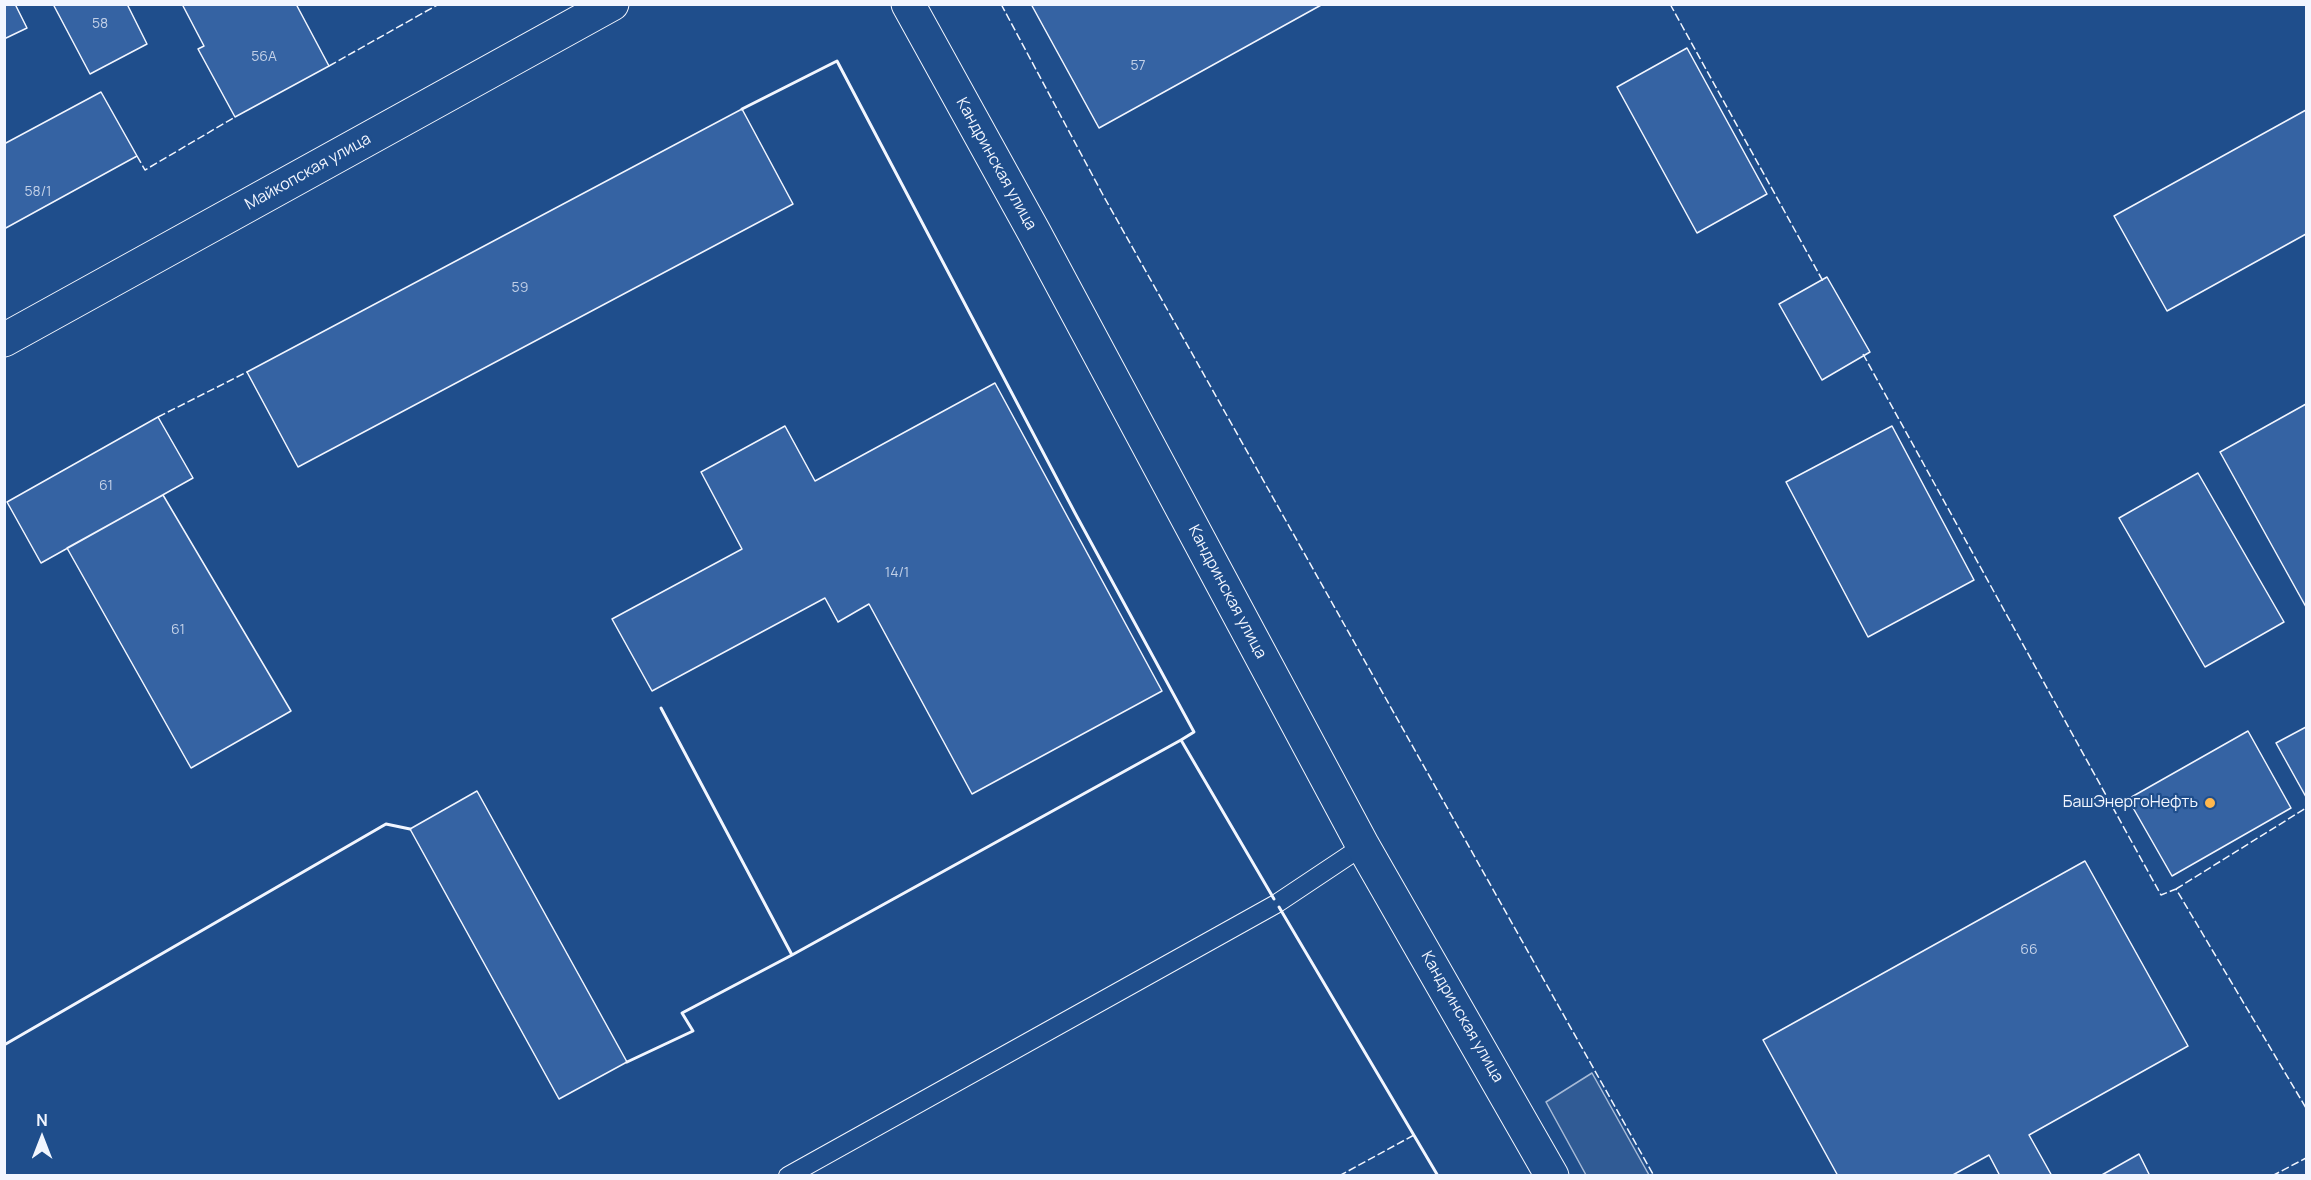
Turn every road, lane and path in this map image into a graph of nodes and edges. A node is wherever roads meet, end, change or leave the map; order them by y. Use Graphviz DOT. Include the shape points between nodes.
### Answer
graph roads {
  1 [pos="612,4"];
  2 [pos="908,4"];
  3 [pos="4,340"];
  4 [pos="1363,846"];
  5 [pos="788,1176"];
  6 [pos="1552,1176"];
  1 -- 3 [label="street, Майкопская улица"];
  2 -- 4 [label="street, Кандринская улица" via="1046,252"];
  4 -- 5 [label="lane" via="1276,904"];
  4 -- 6 [label="street, Кандринская улица"];
}
